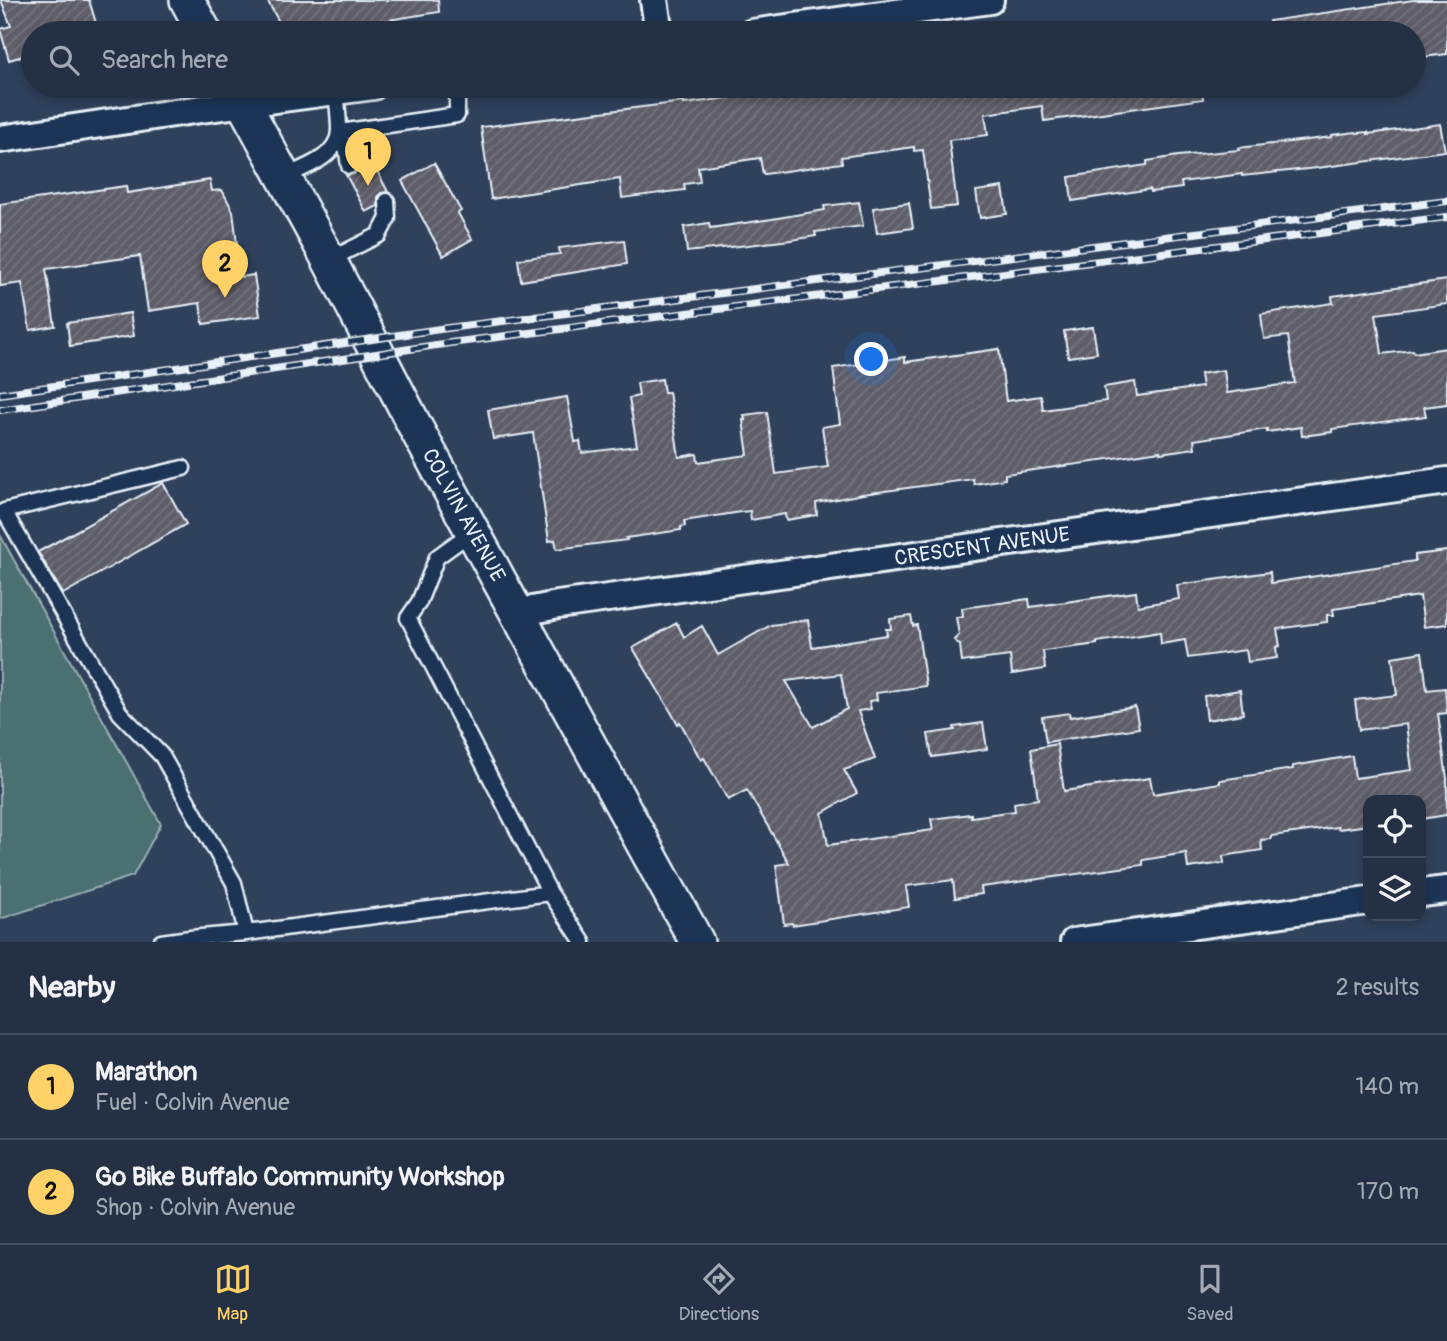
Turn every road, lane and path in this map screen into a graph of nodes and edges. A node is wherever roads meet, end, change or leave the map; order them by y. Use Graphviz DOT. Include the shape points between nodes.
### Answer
graph roads {
  1 [pos="187,0"];
  2 [pos="654,0"];
  3 [pos="990,0"];
  4 [pos="198,21"];
  5 [pos="657,21"];
  6 [pos="838,21"];
  7 [pos="217,98"];
  8 [pos="240,98"];
  9 [pos="337,98"];
  10 [pos="457,98"];
  11 [pos="0,139"];
  12 [pos="340,140"];
  13 [pos="365,157"];
  14 [pos="349,166"];
  15 [pos="283,177"];
  16 [pos="387,201"];
  17 [pos="373,209"];
  18 [pos="388,218"];
  19 [pos="329,260"];
  20 [pos="183,468"];
  21 [pos="1447,481"];
  22 [pos="473,531"];
  23 [pos="518,612"];
  24 [pos="1447,890"];
  25 [pos="1426,892"];
  26 [pos="550,893"];
  27 [pos="1363,902"];
  28 [pos="246,933"];
  29 [pos="164,942"];
  30 [pos="583,942"];
  31 [pos="697,942"];
  32 [pos="1074,942"];
  1 -- 4 [label="street"];
  2 -- 5 [label="street"];
  3 -- 6 [label="street"];
  7 -- 11 [label="street"];
  8 -- 15 [label="street, COLVIN AVENUE"];
  9 -- 12 [label="lane"];
  10 -- 12 [label="lane" via="457,115"];
  12 -- 13 [label="lane"];
  12 -- 14 [label="lane"];
  12 -- 15 [label="lane" via="323,158"];
  15 -- 19 [label="street, COLVIN AVENUE"];
  16 -- 18 [label="lane"];
  17 -- 18 [label="lane"];
  18 -- 19 [label="lane" via="379,235"];
  19 -- 22 [label="street, COLVIN AVENUE"];
  20 -- 28 [label="lane" via="4,511 120,713 169,768 234,883"];
  21 -- 23 [label="street, CRESCENT AVENUE"];
  22 -- 23 [label="street, COLVIN AVENUE"];
  22 -- 26 [label="lane" via="437,557 408,618"];
  23 -- 31 [label="street, COLVIN AVENUE"];
  24 -- 25 [label="street"];
  26 -- 28 [label="lane"];
  26 -- 30 [label="lane"];
  27 -- 32 [label="street"];
  28 -- 29 [label="lane"];
}
